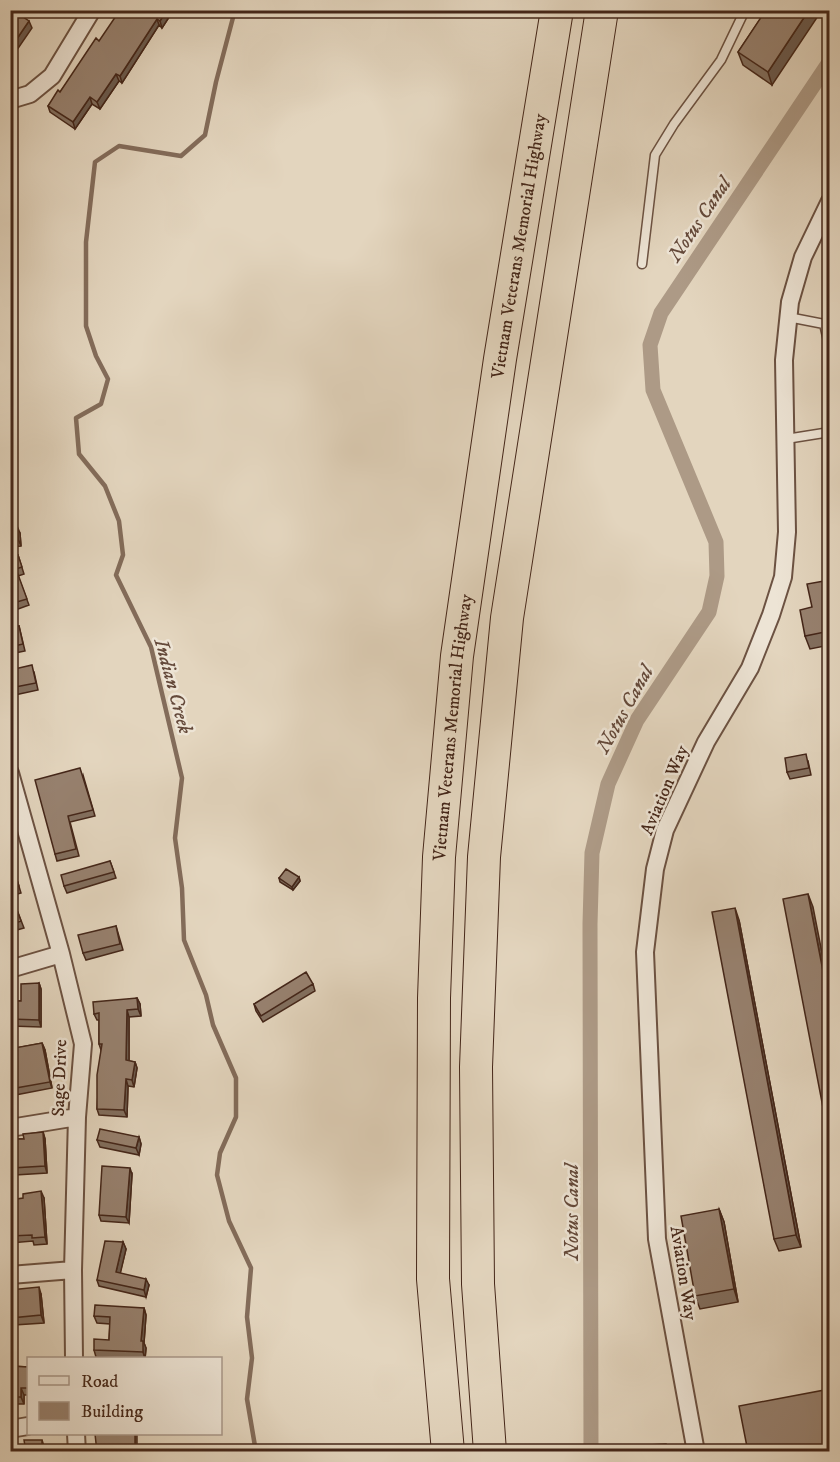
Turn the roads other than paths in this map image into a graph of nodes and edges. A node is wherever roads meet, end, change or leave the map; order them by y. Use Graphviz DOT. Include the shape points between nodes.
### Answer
graph roads {
  1 [pos="92,10"];
  2 [pos="557,10"];
  3 [pos="602,10"];
  4 [pos="745,10"];
  5 [pos="10,100"];
  6 [pos="830,201"];
  7 [pos="642,264"];
  8 [pos="788,317"];
  9 [pos="830,349"];
  10 [pos="830,432"];
  11 [pos="786,439"];
  12 [pos="10,772"];
  13 [pos="61,954"];
  14 [pos="10,969"];
  15 [pos="77,1117"];
  16 [pos="10,1128"];
  17 [pos="73,1270"];
  18 [pos="10,1275"];
  19 [pos="74,1357"];
  20 [pos="27,1426"];
  21 [pos="10,1429"];
  22 [pos="76,1435"];
  23 [pos="77,1452"];
  24 [pos="448,1452"];
  25 [pos="490,1452"];
  26 [pos="696,1452"];
  1 -- 5 [label="street" via="52,76 30,94"];
  2 -- 24 [label="highway, Vietnam Veterans Memorial Highway" via="500,359 458,656 439,857 433,1279"];
  3 -- 25 [label="highway" via="507,618 484,857 476,1066 477,1261"];
  4 -- 7 [label="lane" via="721,60 655,155"];
  6 -- 8 [label="street, Aviation Way" via="803,257"];
  8 -- 9 [label="lane" via="824,324"];
  8 -- 11 [label="street, Aviation Way" via="784,360"];
  10 -- 11 [label="lane"];
  11 -- 26 [label="street, Aviation Way" via="787,532 783,577 750,668 706,742 665,830 655,869 645,952 657,1239"];
  12 -- 13 [label="street, Sage Drive"];
  13 -- 14 [label="street"];
  13 -- 15 [label="street, Sage Drive" via="83,1044"];
  15 -- 16 [label="street"];
  15 -- 17 [label="street, Sage Drive"];
  17 -- 18 [label="street"];
  17 -- 19 [label="street, Sage Drive"];
  20 -- 21 [label="street"];
  22 -- 23 [label="street"];
}
